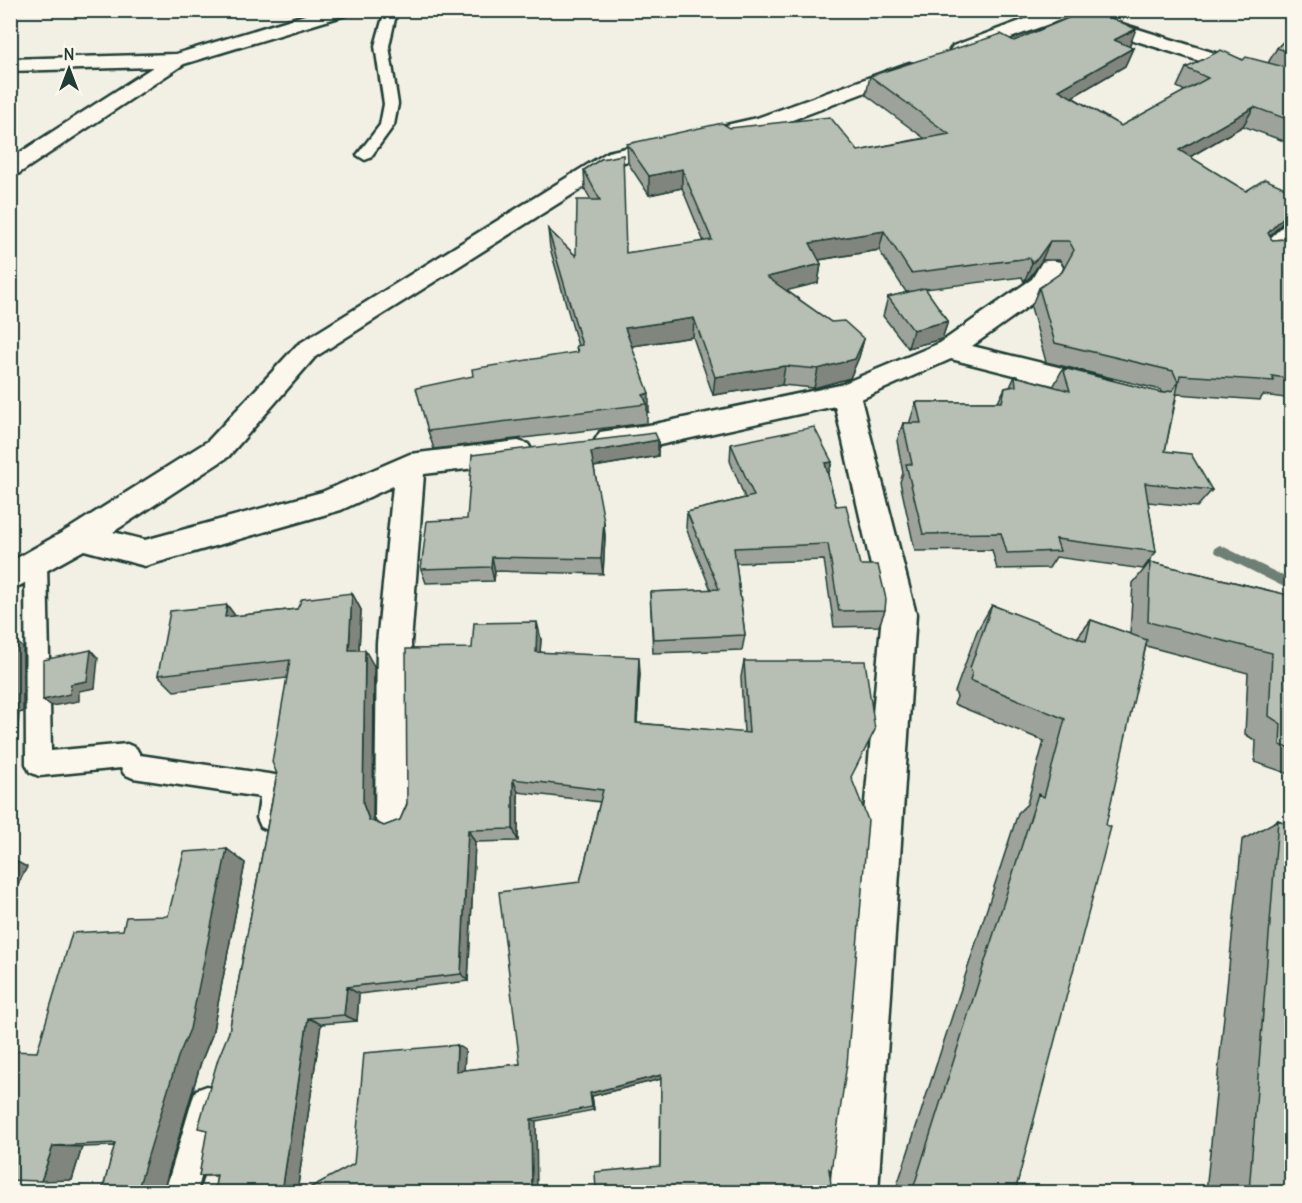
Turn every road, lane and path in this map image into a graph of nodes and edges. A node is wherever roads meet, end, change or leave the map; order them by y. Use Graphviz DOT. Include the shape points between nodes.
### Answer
graph roads {
  1 [pos="342,10"];
  2 [pos="391,10"];
  3 [pos="1067,11"];
  4 [pos="177,60"];
  5 [pos="10,65"];
  6 [pos="1292,84"];
  7 [pos="365,155"];
  8 [pos="10,168"];
  9 [pos="1292,226"];
  10 [pos="1266,253"];
  11 [pos="1051,268"];
  12 [pos="949,349"];
  13 [pos="1127,393"];
  14 [pos="846,394"];
  15 [pos="585,443"];
  16 [pos="550,448"];
  17 [pos="410,465"];
  18 [pos="81,537"];
  19 [pos="36,563"];
  20 [pos="10,578"];
  21 [pos="393,817"];
  22 [pos="265,844"];
  23 [pos="215,1074"];
  24 [pos="181,1192"];
  25 [pos="854,1192"];
  1 -- 4 [label="street"];
  2 -- 7 [label="lane" via="382,46 391,104 387,125"];
  3 -- 6 [label="street"];
  3 -- 18 [label="street" via="763,123 616,157 306,351 218,449"];
  4 -- 5 [label="street"];
  4 -- 8 [label="street"];
  9 -- 10 [label="lane"];
  11 -- 12 [label="street" via="1042,284"];
  12 -- 13 [label="street"];
  12 -- 14 [label="street"];
  14 -- 15 [label="street" via="655,435"];
  14 -- 25 [label="street" via="898,614"];
  16 -- 17 [label="street"];
  17 -- 18 [label="street" via="330,502 145,553"];
  17 -- 21 [label="street" via="394,643"];
  18 -- 19 [label="street"];
  19 -- 20 [label="street"];
  19 -- 22 [label="lane" via="39,764 127,756 133,766 275,787"];
  23 -- 24 [label="lane"];
}
